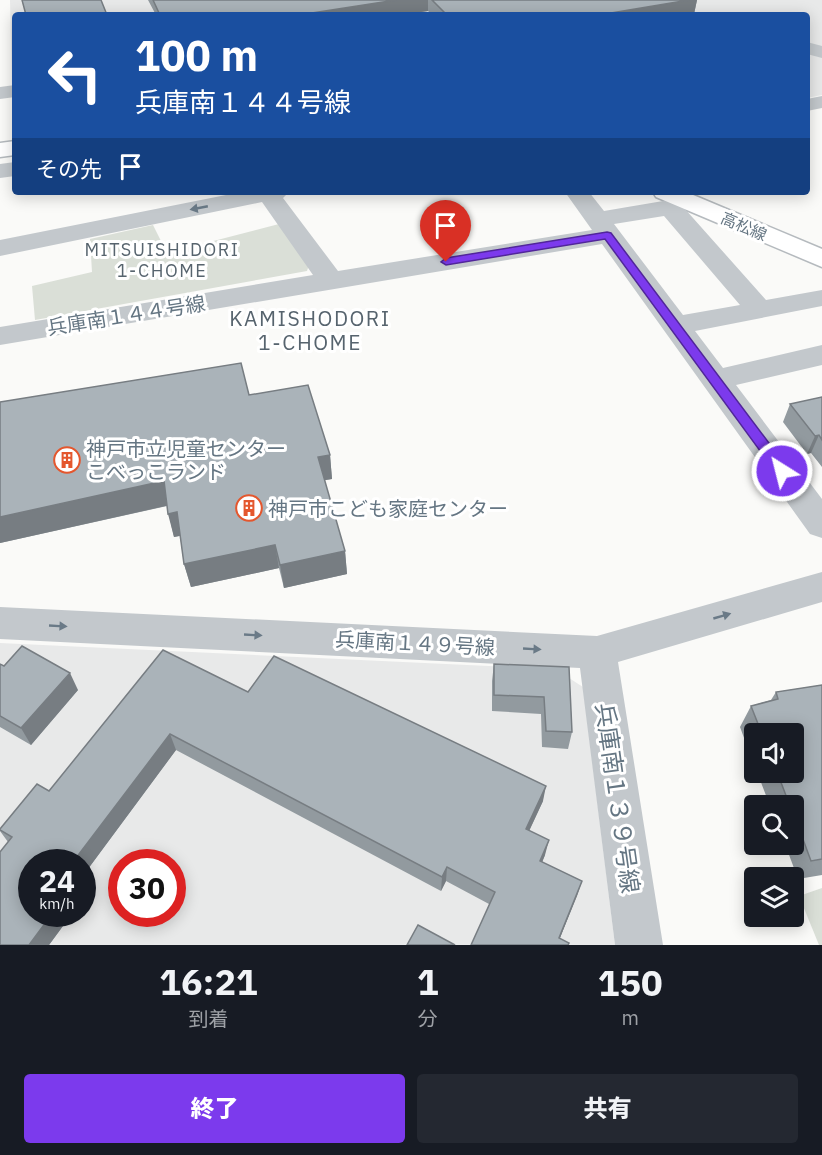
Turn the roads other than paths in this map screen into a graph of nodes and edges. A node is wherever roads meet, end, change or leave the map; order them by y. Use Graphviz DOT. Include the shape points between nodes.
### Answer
graph roads {
  1 [pos="262,195"];
  2 [pos="273,195"];
  3 [pos="580,195"];
  4 [pos="714,195"];
  5 [pos="673,200"];
  6 [pos="602,227"];
  7 [pos="822,240"];
  8 [pos="0,248"];
  9 [pos="822,259"];
  10 [pos="331,281"];
  11 [pos="822,298"];
  12 [pos="759,310"];
  13 [pos="674,326"];
  14 [pos="0,336"];
  15 [pos="822,355"];
  16 [pos="715,380"];
  17 [pos="822,525"];
  18 [pos="822,587"];
  19 [pos="0,623"];
  20 [pos="597,652"];
  21 [pos="639,945"];
  1 -- 8 [label="street, one-way"];
  2 -- 10 [label="street"];
  3 -- 6 [label="street"];
  4 -- 7 [label="main road, 高松線"];
  5 -- 6 [label="street, 兵庫南１４４号線"];
  5 -- 9 [label="main road, 高松線"];
  5 -- 12 [label="street"];
  6 -- 10 [label="street, 兵庫南１４４号線"];
  6 -- 13 [label="street"];
  10 -- 14 [label="street, 兵庫南１４４号線"];
  11 -- 12 [label="street"];
  12 -- 13 [label="street"];
  13 -- 16 [label="street"];
  15 -- 16 [label="street"];
  16 -- 17 [label="street"];
  20 -- 18 [label="street, 兵庫南１４９号線, one-way"];
  19 -- 20 [label="street, 兵庫南１４９号線, one-way"];
  20 -- 21 [label="street, 兵庫南１３９号線"];
}
